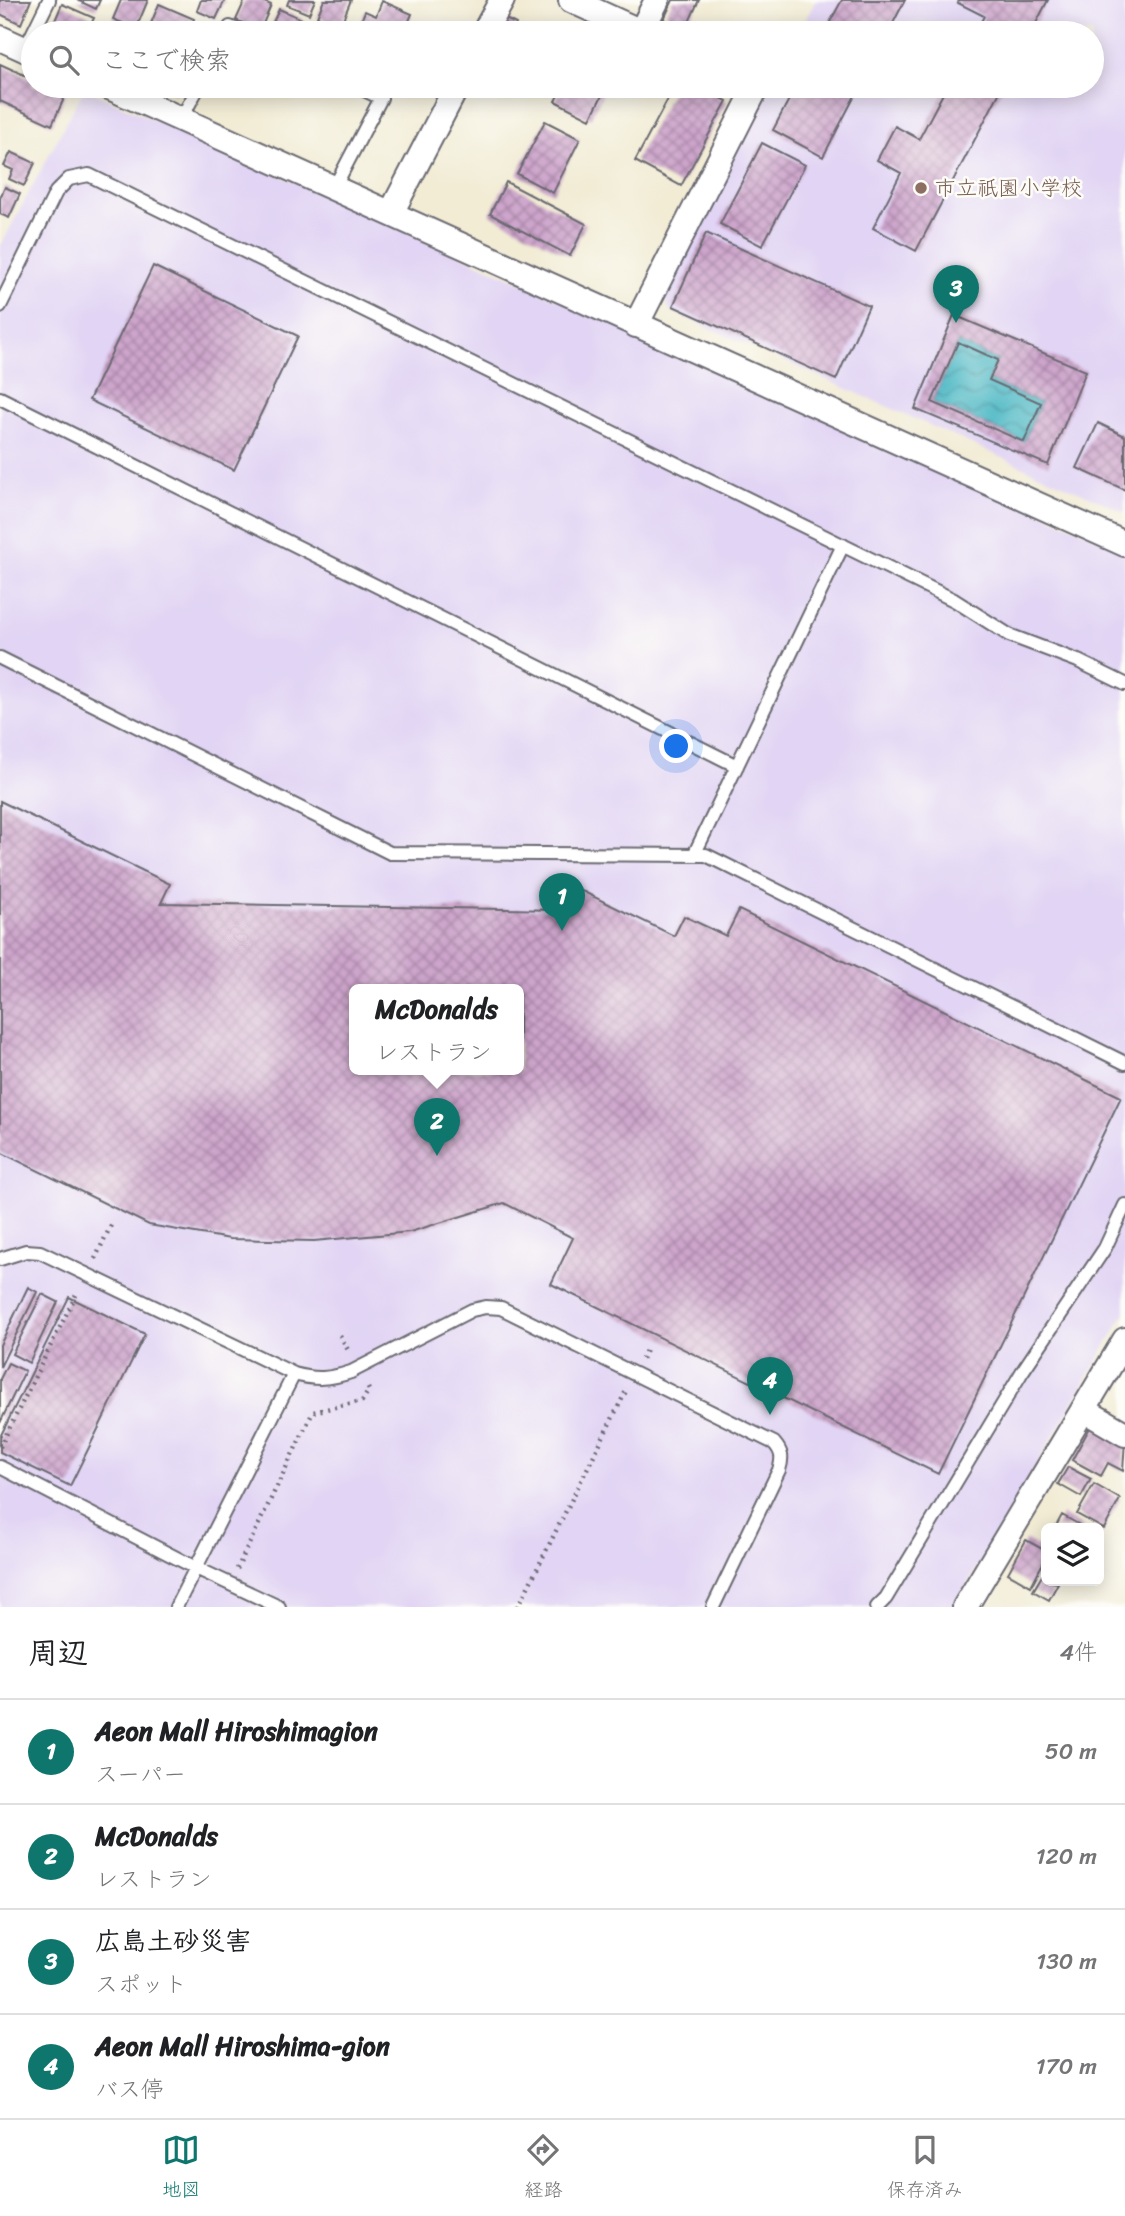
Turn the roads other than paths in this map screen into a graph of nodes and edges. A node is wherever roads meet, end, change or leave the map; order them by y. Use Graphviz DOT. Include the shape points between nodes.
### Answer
graph roads {
  1 [pos="49,0"];
  2 [pos="502,0"];
  3 [pos="571,0"];
  4 [pos="657,0"];
  5 [pos="41,21"];
  6 [pos="491,21"];
  7 [pos="616,21"];
  8 [pos="647,21"];
  9 [pos="0,38"];
  10 [pos="21,47"];
  11 [pos="134,98"];
  12 [pos="192,98"];
  13 [pos="380,98"];
  14 [pos="451,98"];
  15 [pos="751,98"];
  16 [pos="181,119"];
  17 [pos="334,188"];
  18 [pos="391,213"];
  19 [pos="0,306"];
  20 [pos="636,325"];
  21 [pos="0,398"];
  22 [pos="1125,544"];
  23 [pos="843,545"];
  24 [pos="0,659"];
  25 [pos="1125,684"];
  26 [pos="737,766"];
  27 [pos="694,855"];
  28 [pos="1125,1063"];
  29 [pos="1125,1205"];
  30 [pos="0,1259"];
  31 [pos="1125,1340"];
  32 [pos="294,1374"];
  33 [pos="1084,1410"];
  34 [pos="1125,1434"];
  35 [pos="0,1467"];
  36 [pos="196,1568"];
  37 [pos="176,1607"];
  38 [pos="279,1607"];
  39 [pos="713,1607"];
  40 [pos="877,1607"];
  41 [pos="965,1607"];
  1 -- 5 [label="lane"];
  2 -- 6 [label="street"];
  3 -- 7 [label="street"];
  4 -- 8 [label="street"];
  9 -- 10 [label="street"];
  11 -- 16 [label="street"];
  12 -- 16 [label="lane"];
  13 -- 17 [label="lane"];
  14 -- 18 [label="street"];
  15 -- 20 [label="street"];
  16 -- 17 [label="street"];
  17 -- 18 [label="street"];
  18 -- 20 [label="street"];
  19 -- 23 [label="lane" via="56,192 69,179 89,175"];
  20 -- 22 [label="street"];
  21 -- 26 [label="lane"];
  23 -- 25 [label="lane" via="954,600 1009,635"];
  23 -- 26 [label="lane"];
  24 -- 27 [label="lane" via="390,853"];
  26 -- 27 [label="lane"];
  27 -- 28 [label="lane" via="706,855"];
  29 -- 40 [label="lane" via="1105,1248 1022,1372"];
  30 -- 32 [label="lane" via="40,1252"];
  31 -- 33 [label="street"];
  32 -- 36 [label="lane"];
  32 -- 39 [label="lane" via="331,1379 472,1310 501,1308 774,1443 782,1460 779,1470"];
  33 -- 34 [label="street"];
  33 -- 41 [label="street"];
  35 -- 36 [label="lane"];
  36 -- 37 [label="lane"];
  36 -- 38 [label="lane"];
}
